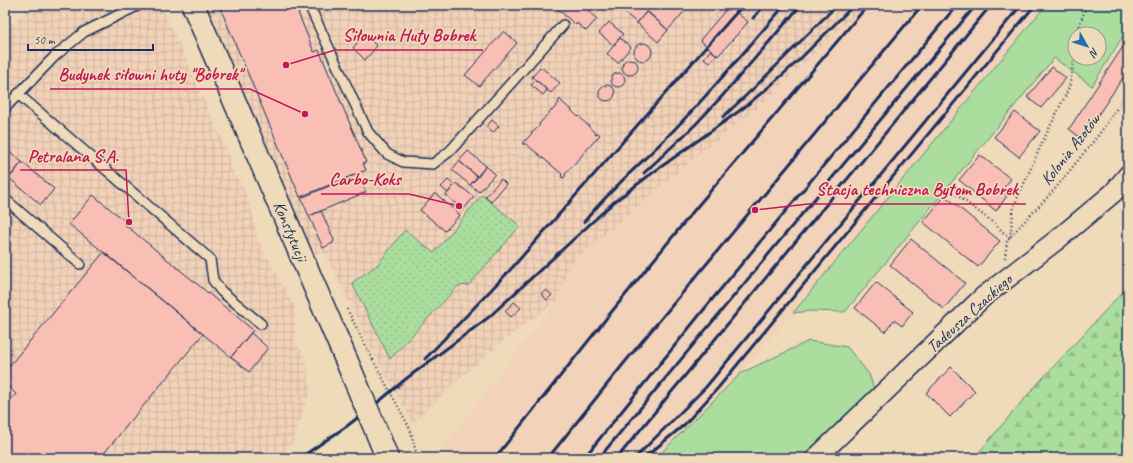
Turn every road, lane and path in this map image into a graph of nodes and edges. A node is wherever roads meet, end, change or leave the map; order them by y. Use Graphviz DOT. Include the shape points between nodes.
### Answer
graph roads {
  1 [pos="139,5"];
  2 [pos="193,5"];
  3 [pos="309,5"];
  4 [pos="1087,5"];
  5 [pos="563,25"];
  6 [pos="1079,26"];
  7 [pos="1073,66"];
  8 [pos="1128,92"];
  9 [pos="18,94"];
  10 [pos="5,108"];
  11 [pos="1128,175"];
  12 [pos="954,192"];
  13 [pos="5,199"];
  14 [pos="1010,238"];
  15 [pos="80,264"];
  16 [pos="1002,282"];
  17 [pos="261,324"];
  18 [pos="373,360"];
  19 [pos="384,449"];
  20 [pos="418,458"];
  21 [pos="816,458"];
  1 -- 9 [label="lane" via="84,32 55,56"];
  2 -- 19 [label="street, Konstytucji, bridge"];
  3 -- 5 [label="lane" via="368,132 387,154 403,162 433,164 450,151"];
  4 -- 6 [label="path"];
  7 -- 14 [label="path" via="1069,88 1014,206"];
  8 -- 14 [label="path, Kolonia Azotów" via="1100,133 1055,189"];
  9 -- 10 [label="lane"];
  9 -- 17 [label="lane" via="210,259 213,280 221,291"];
  11 -- 16 [label="street, Tadeusza Czackiego" via="1070,228"];
  12 -- 14 [label="path"];
  13 -- 15 [label="lane"];
  14 -- 16 [label="path, Kolonia Azotów" via="1007,240"];
  16 -- 21 [label="street, Tadeusza Czackiego" via="959,319"];
  18 -- 20 [label="path, bridge" via="410,427"];
}
